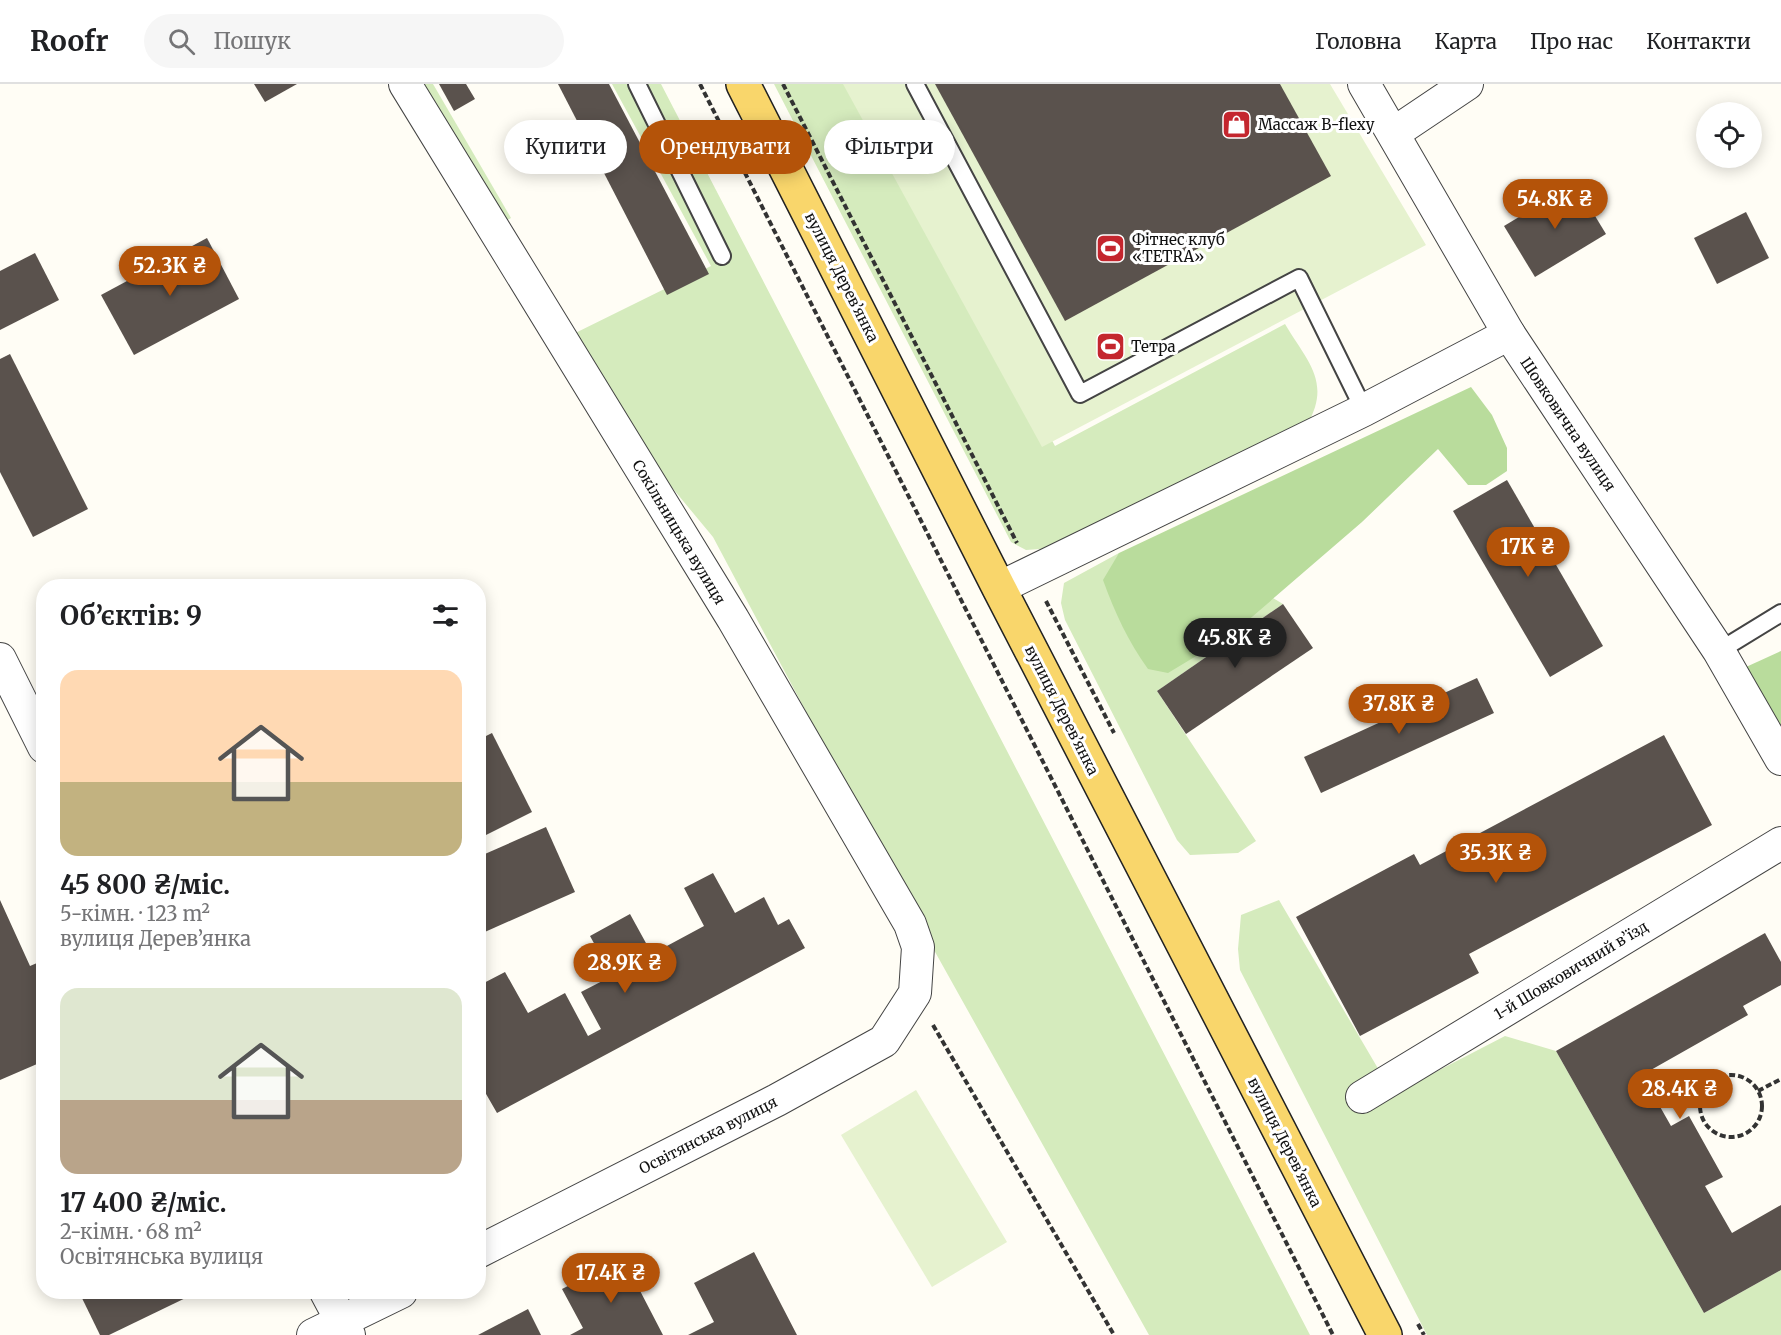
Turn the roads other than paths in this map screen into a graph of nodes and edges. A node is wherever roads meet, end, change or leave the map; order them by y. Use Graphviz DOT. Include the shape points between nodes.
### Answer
graph roads {
  1 [pos="405,84"];
  2 [pos="637,84"];
  3 [pos="743,84"];
  4 [pos="915,84"];
  5 [pos="1364,84"];
  6 [pos="1467,84"];
  7 [pos="1394,133"];
  8 [pos="722,256"];
  9 [pos="1509,334"];
  10 [pos="1364,410"];
  11 [pos="999,588"];
  12 [pos="1781,613"];
  13 [pos="1719,651"];
  14 [pos="0,658"];
  15 [pos="36,731"];
  16 [pos="1781,759"];
  17 [pos="1781,843"];
  18 [pos="915,993"];
  19 [pos="1362,1097"];
  20 [pos="486,1248"];
  21 [pos="330,1299"];
  22 [pos="390,1299"];
  23 [pos="345,1328"];
  24 [pos="313,1335"];
  25 [pos="1385,1335"];
  1 -- 18 [label="street, Сокільницька вулиця" via="733,619 910,924 918,947"];
  2 -- 8 [label="lane"];
  3 -- 11 [label="main road, вулиця Дерев’янка"];
  4 -- 10 [label="lane" via="1080,394 1299,278"];
  5 -- 7 [label="street, Шовковична вулиця"];
  6 -- 7 [label="street"];
  7 -- 9 [label="street, Шовковична вулиця"];
  9 -- 10 [label="street"];
  9 -- 13 [label="street, Шовковична вулиця"];
  10 -- 11 [label="street"];
  11 -- 25 [label="main road, вулиця Дерев’янка"];
  12 -- 13 [label="lane"];
  13 -- 16 [label="street, Шовковична вулиця"];
  14 -- 15 [label="street"];
  17 -- 19 [label="street, 1-й Шовковичний в’їзд"];
  18 -- 20 [label="street, Освітянська вулиця" via="884,1041"];
  21 -- 23 [label="street"];
  22 -- 23 [label="street"];
  23 -- 24 [label="street"];
}
